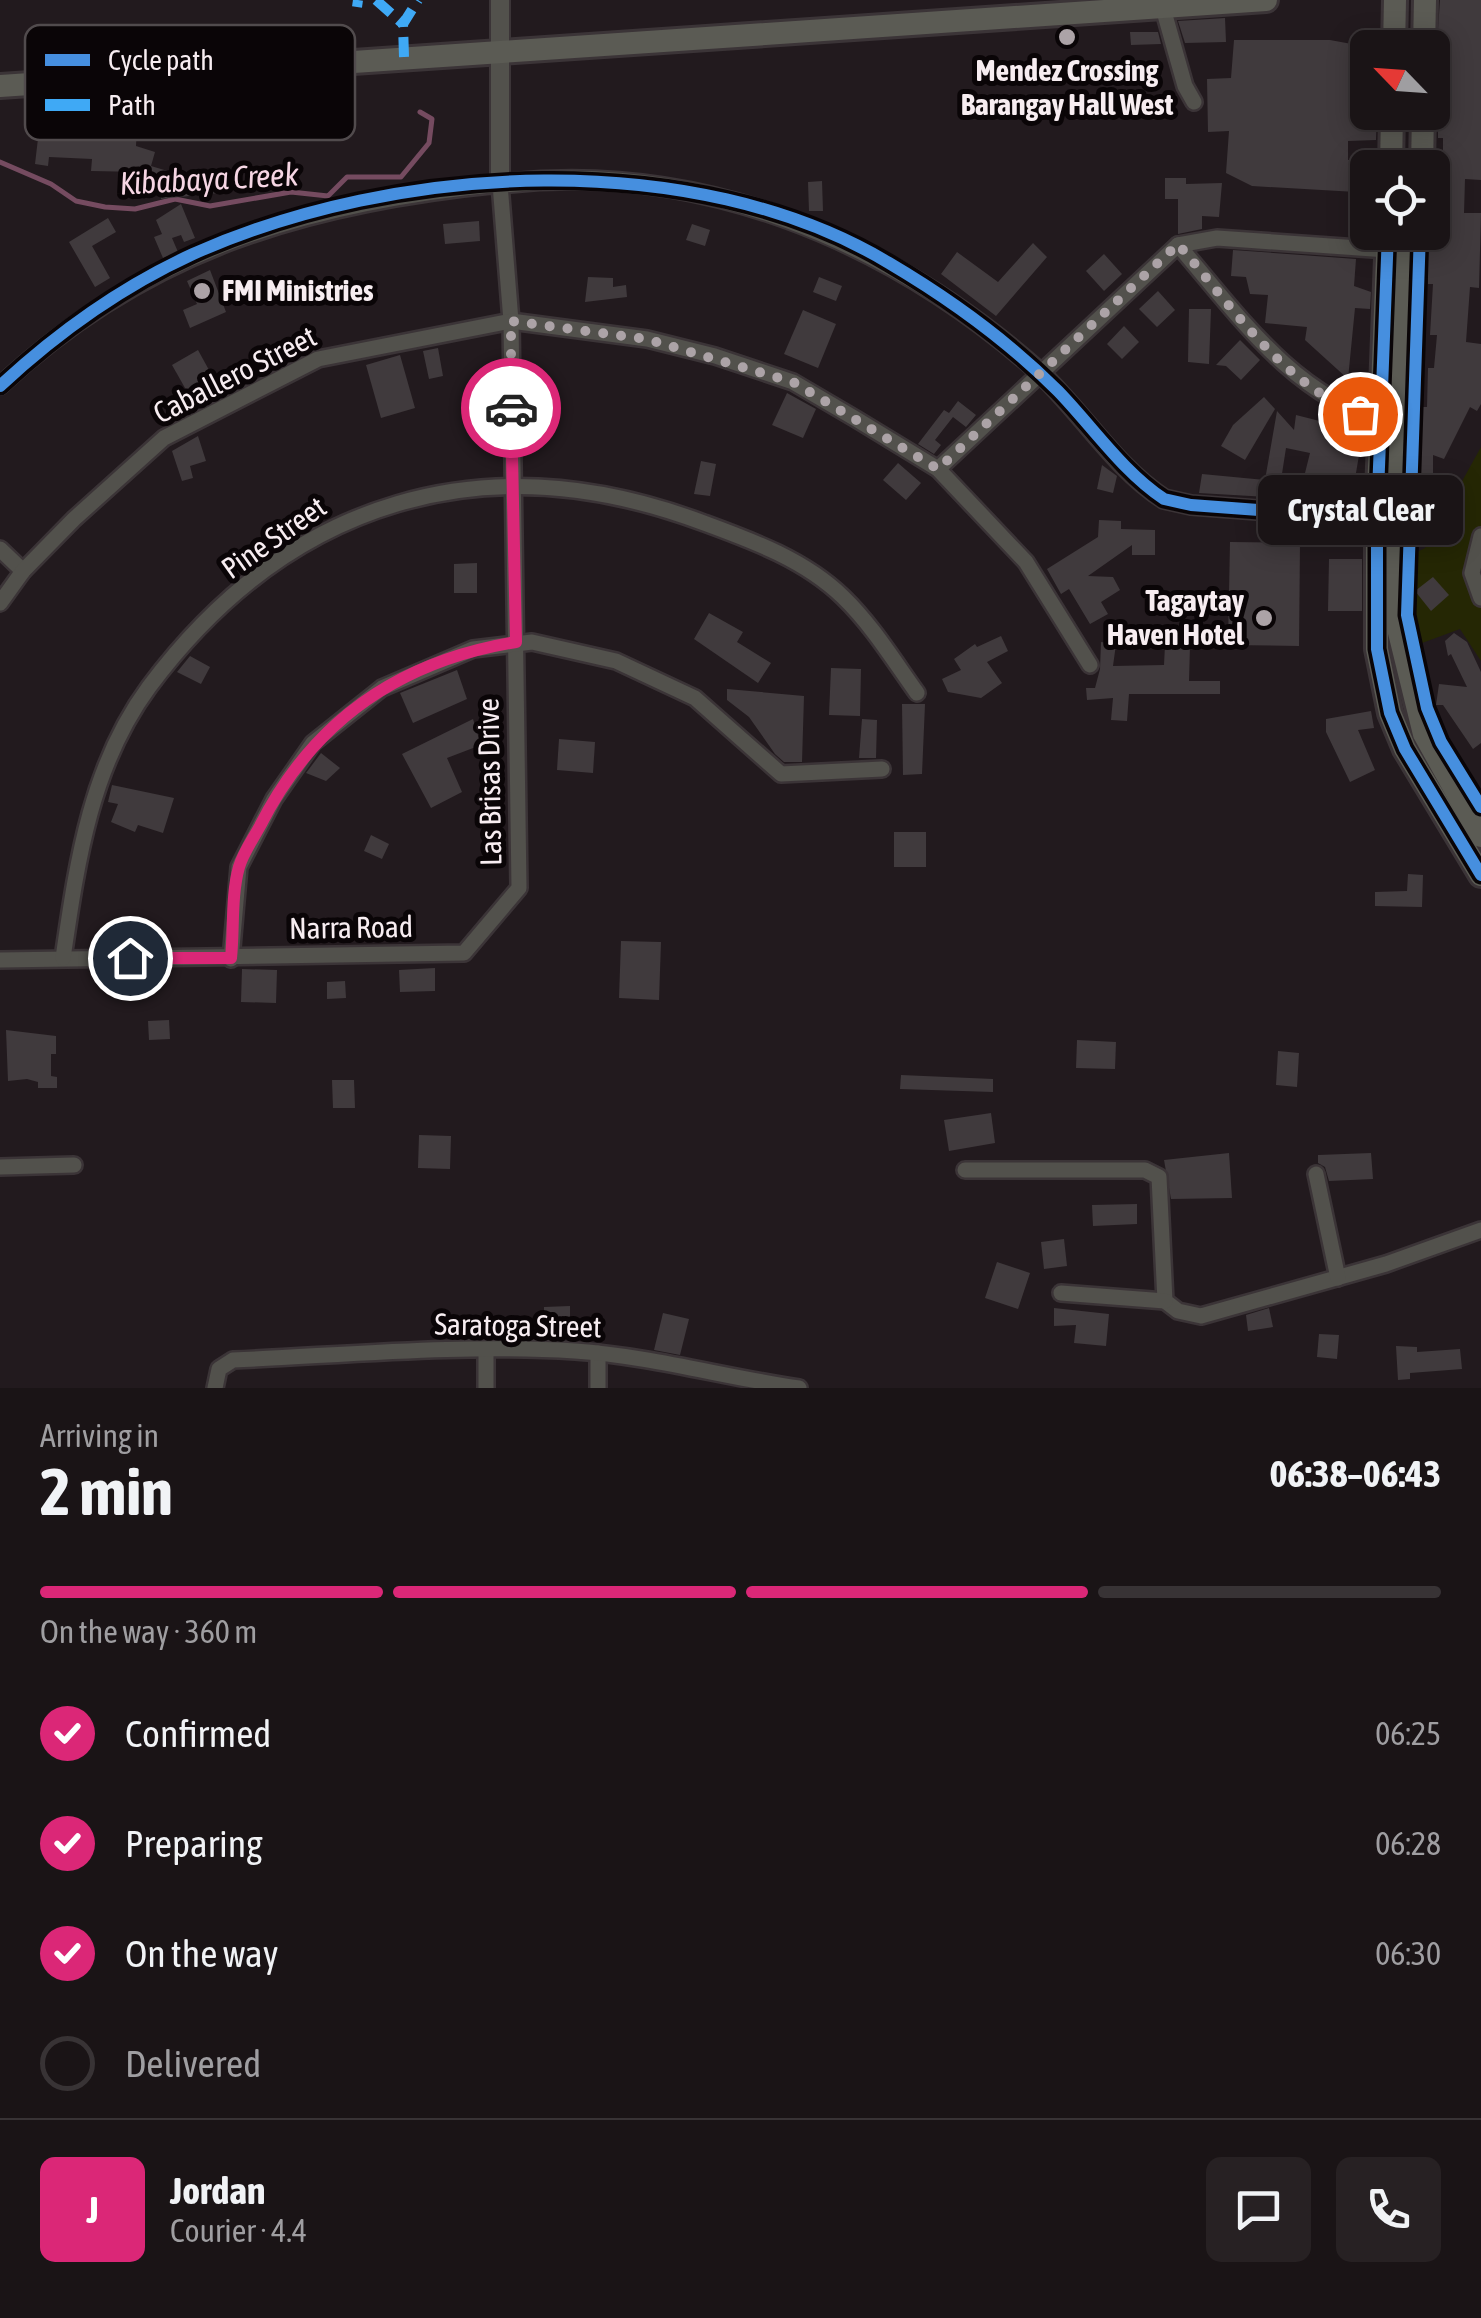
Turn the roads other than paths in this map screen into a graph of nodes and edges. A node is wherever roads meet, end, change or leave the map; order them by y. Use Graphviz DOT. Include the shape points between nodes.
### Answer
graph roads {
  1 [pos="500,0"];
  2 [pos="1266,0"];
  3 [pos="1395,0"];
  4 [pos="1409,0"];
  5 [pos="1425,0"];
  6 [pos="1163,8"];
  7 [pos="985,11"];
  8 [pos="1394,30"];
  9 [pos="1408,30"];
  10 [pos="1424,30"];
  11 [pos="497,52"];
  12 [pos="355,62"];
  13 [pos="25,84"];
  14 [pos="0,86"];
  15 [pos="1194,102"];
  16 [pos="500,184"];
  17 [pos="1350,240"];
  18 [pos="1178,244"];
  19 [pos="1388,250"];
  20 [pos="1405,250"];
  21 [pos="1419,250"];
  22 [pos="511,321"];
  23 [pos="1040,373"];
  24 [pos="0,386"];
  25 [pos="1382,420"];
  26 [pos="938,469"];
  27 [pos="510,483"];
  28 [pos="1376,520"];
  29 [pos="1481,536"];
  30 [pos="0,549"];
  31 [pos="23,571"];
  32 [pos="1481,598"];
  33 [pos="0,603"];
  34 [pos="516,642"];
  35 [pos="1090,665"];
  36 [pos="916,694"];
  37 [pos="882,768"];
  38 [pos="1481,807"];
  39 [pos="1481,836"];
  40 [pos="1481,875"];
  41 [pos="464,953"];
  42 [pos="64,958"];
  43 [pos="231,958"];
  44 [pos="0,960"];
  45 [pos="74,1165"];
  46 [pos="0,1167"];
  47 [pos="965,1170"];
  48 [pos="1316,1174"];
  49 [pos="1481,1230"];
  50 [pos="1338,1278"];
  51 [pos="1062,1293"];
  52 [pos="1165,1301"];
  53 [pos="486,1350"];
  54 [pos="598,1353"];
  55 [pos="711,1381"];
  56 [pos="214,1388"];
  57 [pos="486,1388"];
  58 [pos="598,1388"];
  59 [pos="800,1388"];
  1 -- 11 [label="street, Las Brisas Drive"];
  2 -- 6 [label="main road"];
  3 -- 8 [label="main road"];
  4 -- 9 [label="main road"];
  5 -- 10 [label="main road"];
  6 -- 7 [label="main road"];
  6 -- 15 [label="street"];
  7 -- 11 [label="main road"];
  11 -- 12 [label="main road"];
  11 -- 16 [label="street, Las Brisas Drive"];
  13 -- 14 [label="main road"];
  16 -- 22 [label="street, Las Brisas Drive"];
  16 -- 23 [label="street" via="645,183 796,222 888,262"];
  16 -- 24 [label="street" via="340,207 206,249 88,313"];
  17 -- 18 [label="street" via="1217,238"];
  18 -- 23 [label="street"];
  18 -- 25 [label="street" via="1308,385 1336,404"];
  19 -- 25 [label="main road"];
  20 -- 39 [label="main road" via="1395,616 1424,734"];
  21 -- 38 [label="main road" via="1407,615 1426,708"];
  22 -- 26 [label="street, Caballero Street" via="646,339 793,382"];
  22 -- 27 [label="street, Las Brisas Drive"];
  22 -- 31 [label="street, Caballero Street" via="346,350 260,387 164,438"];
  23 -- 26 [label="street"];
  23 -- 28 [label="street" via="1164,499"];
  25 -- 28 [label="main road"];
  26 -- 35 [label="street, Caballero Street" via="1026,562"];
  27 -- 34 [label="street, Las Brisas Drive"];
  27 -- 36 [label="street, Pine Street" via="587,490 671,510 806,566 843,597"];
  27 -- 42 [label="street, Pine Street" via="392,502 326,528 192,636 148,689 96,787"];
  28 -- 40 [label="main road" via="1377,650 1390,713 1426,788"];
  29 -- 32 [label="street" via="1472,573"];
  30 -- 31 [label="street"];
  31 -- 33 [label="street, Caballero Street"];
  34 -- 37 [label="street" via="616,661 695,698 780,774"];
  34 -- 41 [label="street, Las Brisas Drive" via="518,888"];
  34 -- 43 [label="street" via="472,650 382,688 312,743 239,867"];
  41 -- 43 [label="street, Narra Road"];
  42 -- 43 [label="street, Narra Road"];
  42 -- 44 [label="street, Narra Road"];
  45 -- 46 [label="street"];
  47 -- 52 [label="street" via="1145,1170 1159,1177"];
  48 -- 50 [label="street"];
  49 -- 50 [label="street"];
  50 -- 52 [label="street" via="1201,1316"];
  51 -- 52 [label="street"];
  53 -- 54 [label="street, Saratoga Street"];
  53 -- 56 [label="street, Saratoga Street" via="233,1360 218,1368"];
  53 -- 57 [label="street"];
  54 -- 55 [label="street, Saratoga Street" via="643,1358"];
  54 -- 58 [label="street"];
  55 -- 59 [label="street, Saratoga Street"];
}
